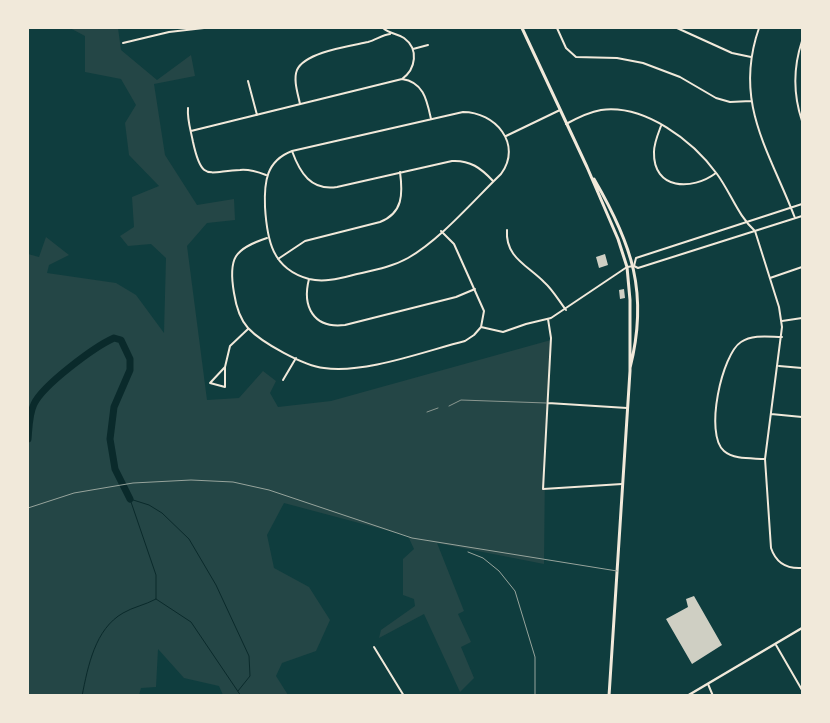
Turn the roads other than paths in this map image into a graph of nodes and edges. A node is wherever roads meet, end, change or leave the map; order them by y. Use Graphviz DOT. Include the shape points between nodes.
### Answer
graph roads {
  1 [pos="204,28"];
  2 [pos="383,28"];
  3 [pos="522,28"];
  4 [pos="557,28"];
  5 [pos="677,28"];
  6 [pos="759,28"];
  7 [pos="390,34"];
  8 [pos="802,41"];
  9 [pos="123,44"];
  10 [pos="428,45"];
  11 [pos="413,49"];
  12 [pos="751,57"];
  13 [pos="402,79"];
  14 [pos="248,81"];
  15 [pos="750,101"];
  16 [pos="300,104"];
  17 [pos="188,108"];
  18 [pos="560,110"];
  19 [pos="257,115"];
  20 [pos="431,119"];
  21 [pos="802,121"];
  22 [pos="566,124"];
  23 [pos="661,126"];
  24 [pos="191,131"];
  25 [pos="505,136"];
  26 [pos="292,152"];
  27 [pos="587,167"];
  28 [pos="400,172"];
  29 [pos="716,173"];
  30 [pos="266,176"];
  31 [pos="494,181"];
  32 [pos="802,204"];
  33 [pos="791,208"];
  34 [pos="802,216"];
  35 [pos="795,218"];
  36 [pos="746,222"];
  37 [pos="507,230"];
  38 [pos="441,231"];
  39 [pos="755,231"];
  40 [pos="268,238"];
  41 [pos="278,259"];
  42 [pos="634,266"];
  43 [pos="627,267"];
  44 [pos="802,267"];
  45 [pos="770,278"];
  46 [pos="309,279"];
  47 [pos="475,289"];
  48 [pos="566,310"];
  49 [pos="802,318"];
  50 [pos="548,319"];
  51 [pos="638,319"];
  52 [pos="782,322"];
  53 [pos="631,323"];
  54 [pos="481,327"];
  55 [pos="248,329"];
  56 [pos="630,332"];
  57 [pos="637,333"];
  58 [pos="782,337"];
  59 [pos="296,358"];
  60 [pos="778,366"];
  61 [pos="225,367"];
  62 [pos="802,368"];
  63 [pos="630,371"];
  64 [pos="283,380"];
  65 [pos="548,403"];
  66 [pos="449,406"];
  67 [pos="438,408"];
  68 [pos="627,408"];
  69 [pos="427,412"];
  70 [pos="771,414"];
  71 [pos="802,417"];
  72 [pos="765,459"];
  73 [pos="622,484"];
  74 [pos="802,568"];
  75 [pos="802,628"];
  76 [pos="776,644"];
  77 [pos="374,647"];
  78 [pos="708,684"];
  79 [pos="802,690"];
  80 [pos="404,696"];
  81 [pos="609,696"];
  82 [pos="688,696"];
  83 [pos="714,696"];
  1 -- 9 [label="street" via="168,32"];
  2 -- 7 [label="street"];
  3 -- 18 [label="main road"];
  4 -- 15 [label="street" via="566,48 576,57 616,58 643,63 680,77 716,98 730,102"];
  5 -- 12 [label="street" via="732,54"];
  6 -- 12 [label="street"];
  7 -- 11 [label="street" via="404,38"];
  7 -- 16 [label="street" via="307,58 296,74"];
  8 -- 21 [label="street" via="795,78"];
  10 -- 11 [label="street"];
  11 -- 13 [label="street" via="414,64"];
  12 -- 15 [label="street"];
  13 -- 16 [label="street"];
  13 -- 20 [label="street" via="416,84 423,92"];
  14 -- 19 [label="street"];
  15 -- 33 [label="street" via="758,133"];
  16 -- 19 [label="street"];
  17 -- 24 [label="street"];
  18 -- 22 [label="main road"];
  18 -- 25 [label="street"];
  19 -- 24 [label="street"];
  20 -- 25 [label="street" via="462,112 476,113 492,121"];
  20 -- 26 [label="street"];
  22 -- 23 [label="street" via="592,112 609,109 630,112"];
  22 -- 27 [label="main road"];
  23 -- 29 [label="street" via="692,147"];
  23 -- 29 [label="street" via="654,156 659,171 667,179 677,184 694,185"];
  24 -- 30 [label="street" via="197,160 206,171 219,174 246,170"];
  25 -- 31 [label="street" via="508,160"];
  26 -- 28 [label="street" via="303,175 313,184 325,187"];
  26 -- 30 [label="street" via="277,160"];
  27 -- 42 [label="main road" via="618,221"];
  27 -- 43 [label="main road"];
  28 -- 31 [label="street" via="458,160 477,166"];
  28 -- 41 [label="street" via="402,197 391,216 380,222 305,241"];
  29 -- 36 [label="street"];
  30 -- 40 [label="street"];
  31 -- 38 [label="street"];
  32 -- 33 [label="street"];
  33 -- 35 [label="street"];
  33 -- 36 [label="street"];
  34 -- 35 [label="street"];
  35 -- 39 [label="street"];
  36 -- 39 [label="street"];
  36 -- 42 [label="street" via="636,258"];
  37 -- 48 [label="street" via="506,240 516,258 545,282"];
  38 -- 46 [label="street" via="416,253 388,266 334,280"];
  38 -- 47 [label="street" via="454,244"];
  39 -- 42 [label="street" via="639,268"];
  39 -- 45 [label="street"];
  40 -- 41 [label="street"];
  40 -- 55 [label="street" via="246,247 231,264 236,305"];
  41 -- 46 [label="street" via="290,270"];
  42 -- 43 [label="street"];
  42 -- 51 [label="main road"];
  43 -- 48 [label="street"];
  43 -- 53 [label="main road"];
  44 -- 45 [label="street"];
  45 -- 52 [label="street"];
  46 -- 47 [label="street" via="306,296 311,311 323,322 339,326 456,297"];
  47 -- 54 [label="street" via="484,311"];
  48 -- 50 [label="street"];
  49 -- 52 [label="street"];
  50 -- 54 [label="street" via="503,332"];
  50 -- 65 [label="street" via="551,338"];
  51 -- 53 [label="main road"];
  51 -- 57 [label="main road"];
  52 -- 58 [label="street"];
  53 -- 56 [label="main road"];
  54 -- 59 [label="street" via="465,341 358,368 323,368"];
  55 -- 59 [label="street"];
  55 -- 61 [label="street" via="230,346"];
  56 -- 57 [label="main road"];
  56 -- 63 [label="main road"];
  57 -- 63 [label="main road"];
  58 -- 60 [label="street"];
  58 -- 72 [label="street" via="753,337 739,343 731,355 716,403 715,431 722,449 733,456"];
  59 -- 64 [label="street"];
  60 -- 62 [label="street"];
  60 -- 70 [label="street"];
  61 -- 61 [label="street" via="225,387 210,383 215,378"];
  63 -- 68 [label="main road"];
  65 -- 66 [label="lane" via="461,400"];
  65 -- 68 [label="street"];
  65 -- 73 [label="street" via="543,489"];
  67 -- 69 [label="lane"];
  68 -- 73 [label="main road"];
  70 -- 71 [label="street"];
  70 -- 72 [label="street"];
  72 -- 74 [label="street" via="772,552 786,566"];
  73 -- 81 [label="main road"];
  75 -- 76 [label="street"];
  76 -- 78 [label="street"];
  76 -- 79 [label="street"];
  77 -- 80 [label="street"];
  78 -- 82 [label="street"];
  78 -- 83 [label="street"];
}
